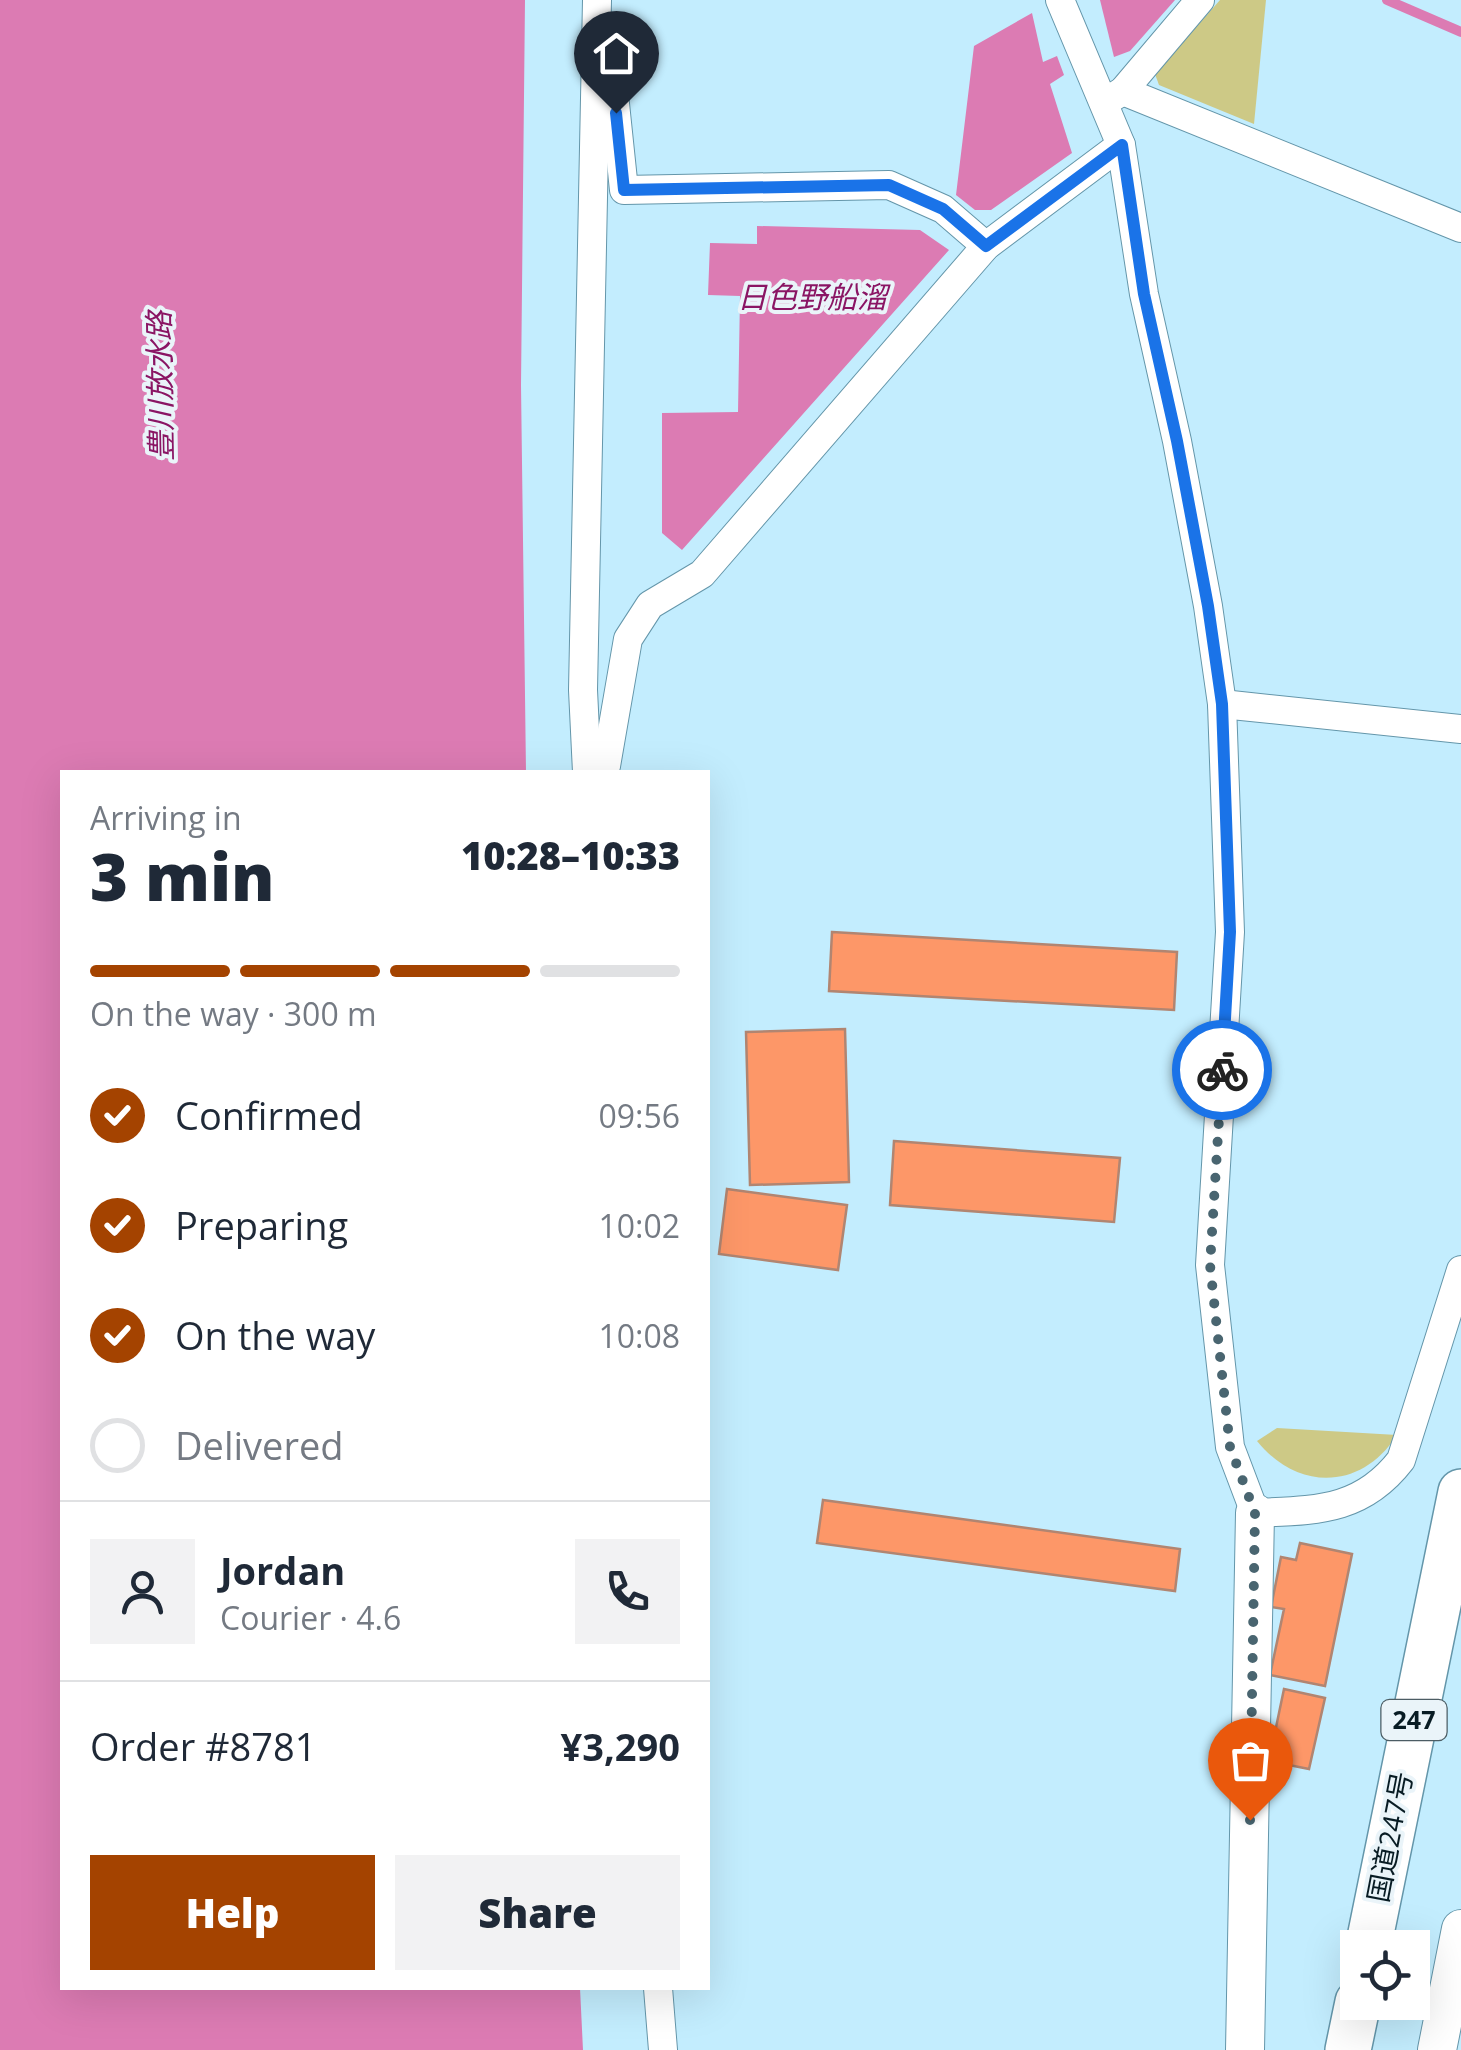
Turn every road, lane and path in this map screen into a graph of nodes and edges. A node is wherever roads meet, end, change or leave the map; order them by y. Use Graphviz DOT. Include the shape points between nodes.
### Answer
graph roads {
  1 [pos="598,0"];
  2 [pos="1060,0"];
  3 [pos="1200,0"];
  4 [pos="597,56"];
  5 [pos="1113,97"];
  6 [pos="1122,145"];
  7 [pos="1461,228"];
  8 [pos="986,246"];
  9 [pos="1222,704"];
  10 [pos="1461,728"];
  11 [pos="587,770"];
  12 [pos="603,770"];
  13 [pos="1461,1270"];
  14 [pos="1461,1492"];
  15 [pos="1255,1513"];
  16 [pos="1461,1929"];
  17 [pos="1372,1930"];
  18 [pos="658,1990"];
  19 [pos="1354,2020"];
  20 [pos="663,2050"];
  21 [pos="1245,2050"];
  22 [pos="1348,2050"];
  23 [pos="1437,2050"];
  1 -- 4 [label="street"];
  2 -- 5 [label="street"];
  3 -- 5 [label="street"];
  4 -- 8 [label="street" via="612,75 624,190 889,185 943,209"];
  4 -- 11 [label="street" via="583,690"];
  5 -- 6 [label="street"];
  5 -- 7 [label="street"];
  6 -- 8 [label="street"];
  6 -- 9 [label="street"];
  8 -- 12 [label="street" via="702,574 650,605 628,639"];
  9 -- 10 [label="street"];
  9 -- 15 [label="street" via="1230,932 1210,1265 1230,1447"];
  13 -- 15 [label="street" via="1400,1460 1385,1481 1360,1498 1314,1510"];
  14 -- 17 [label="highway, 国道247号 / 247"];
  15 -- 21 [label="main road"];
  16 -- 23 [label="main road"];
  18 -- 20 [label="street"];
  19 -- 22 [label="highway"];
}
